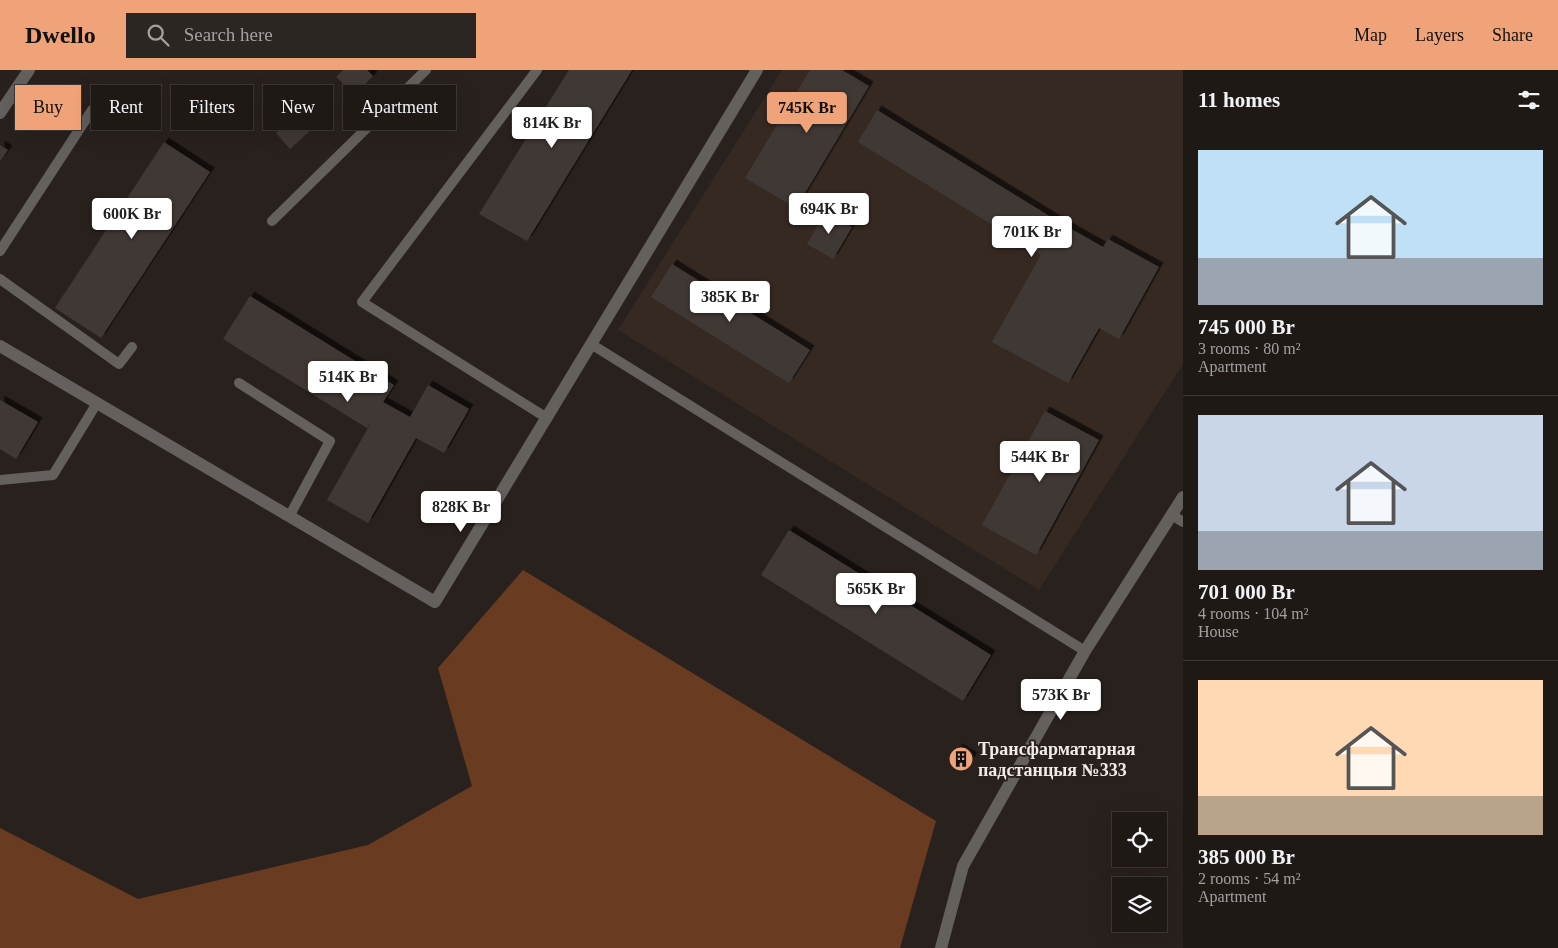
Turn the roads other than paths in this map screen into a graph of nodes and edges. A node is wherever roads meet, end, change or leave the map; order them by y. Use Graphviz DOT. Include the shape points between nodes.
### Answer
graph roads {
  1 [pos="29,70"];
  2 [pos="426,70"];
  3 [pos="537,70"];
  4 [pos="757,70"];
  5 [pos="91,112"];
  6 [pos="0,113"];
  7 [pos="272,221"];
  8 [pos="0,251"];
  9 [pos="0,280"];
  10 [pos="591,344"];
  11 [pos="0,346"];
  12 [pos="132,347"];
  13 [pos="240,384"];
  14 [pos="97,402"];
  15 [pos="546,418"];
  16 [pos="0,480"];
  17 [pos="1183,497"];
  18 [pos="290,515"];
  19 [pos="1172,515"];
  20 [pos="1183,522"];
  21 [pos="1085,651"];
  22 [pos="942,948"];
  1 -- 6 [label="street"];
  2 -- 7 [label="lane"];
  3 -- 15 [label="lane" via="362,302"];
  4 -- 10 [label="street"];
  5 -- 8 [label="lane"];
  9 -- 12 [label="lane" via="119,364"];
  10 -- 15 [label="street"];
  10 -- 21 [label="lane"];
  11 -- 14 [label="street"];
  13 -- 18 [label="lane" via="330,441"];
  14 -- 16 [label="lane" via="53,475"];
  14 -- 18 [label="street"];
  15 -- 18 [label="street" via="435,602"];
  17 -- 19 [label="street"];
  19 -- 20 [label="lane"];
  19 -- 21 [label="street"];
  21 -- 22 [label="street" via="963,866"];
}
